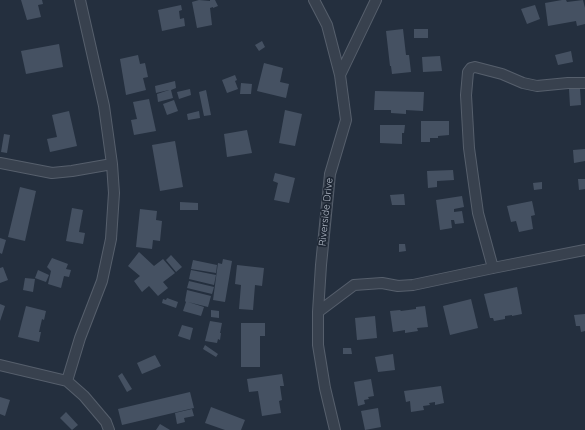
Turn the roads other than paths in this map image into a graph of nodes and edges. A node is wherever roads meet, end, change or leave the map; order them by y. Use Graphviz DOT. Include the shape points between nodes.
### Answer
graph roads {
  1 [pos="80,0"];
  2 [pos="314,0"];
  3 [pos="376,0"];
  4 [pos="340,75"];
  5 [pos="585,83"];
  6 [pos="0,163"];
  7 [pos="112,164"];
  8 [pos="585,250"];
  9 [pos="493,268"];
  10 [pos="318,312"];
  11 [pos="0,364"];
  12 [pos="67,381"];
  13 [pos="109,430"];
  14 [pos="336,430"];
  1 -- 7 [label="street" via="104,106"];
  2 -- 4 [label="street, Riverside Drive" via="327,25"];
  3 -- 4 [label="street"];
  4 -- 10 [label="street, Riverside Drive" via="346,120 330,174"];
  5 -- 9 [label="street" via="537,86 475,67 468,72 466,95 471,163 478,213"];
  6 -- 7 [label="street" via="52,173"];
  7 -- 12 [label="street" via="114,193 111,239 102,281"];
  8 -- 9 [label="street"];
  9 -- 10 [label="street" via="413,285 354,285"];
  10 -- 14 [label="street, Riverside Drive" via="318,344 324,388"];
  11 -- 12 [label="street"];
  12 -- 13 [label="street" via="84,396 106,422"];
}
